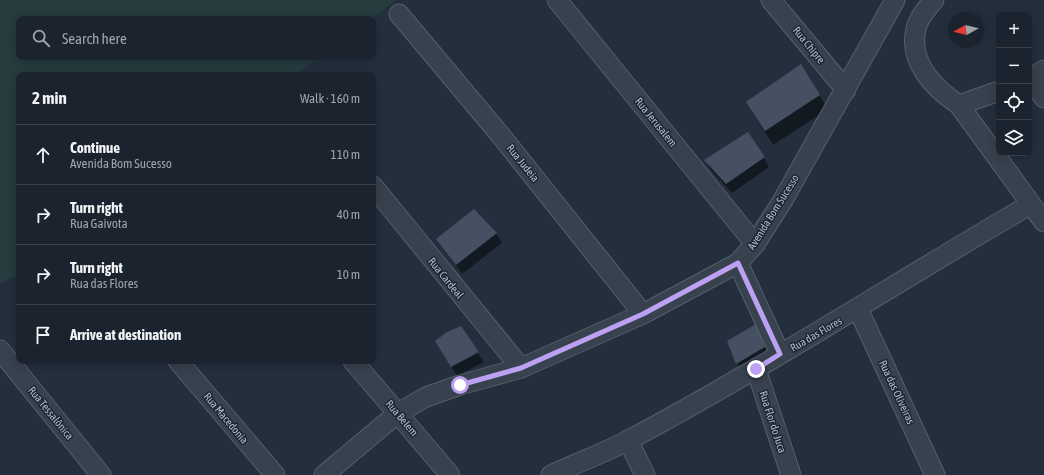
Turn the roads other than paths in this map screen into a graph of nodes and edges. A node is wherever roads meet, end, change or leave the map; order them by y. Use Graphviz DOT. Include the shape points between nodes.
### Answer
graph roads {
  1 [pos="557,0"];
  2 [pos="771,0"];
  3 [pos="895,0"];
  4 [pos="934,0"];
  5 [pos="399,14"];
  6 [pos="1035,77"];
  7 [pos="846,90"];
  8 [pos="996,92"];
  9 [pos="1044,98"];
  10 [pos="959,105"];
  11 [pos="376,190"];
  12 [pos="1032,204"];
  13 [pos="1044,222"];
  14 [pos="755,244"];
  15 [pos="738,263"];
  16 [pos="858,309"];
  17 [pos="643,314"];
  18 [pos="0,350"];
  19 [pos="780,354"];
  20 [pos="181,364"];
  21 [pos="356,364"];
  22 [pos="521,368"];
  23 [pos="756,369"];
  24 [pos="398,413"];
  25 [pos="628,440"];
  26 [pos="101,475"];
  27 [pos="275,475"];
  28 [pos="324,475"];
  29 [pos="450,475"];
  30 [pos="551,475"];
  31 [pos="645,475"];
  32 [pos="791,475"];
  33 [pos="935,475"];
  1 -- 14 [label="street, Rua Jerusalem"];
  2 -- 7 [label="street, Rua Chipre"];
  3 -- 7 [label="street, Avenida Bom Sucesso"];
  4 -- 10 [label="street" via="916,28 918,60 927,78"];
  5 -- 17 [label="street, Rua Judeia" via="502,136"];
  6 -- 9 [label="street"];
  7 -- 14 [label="street, Avenida Bom Sucesso"];
  8 -- 10 [label="street"];
  10 -- 12 [label="street"];
  11 -- 22 [label="street, Rua Cardeal"];
  12 -- 13 [label="street"];
  12 -- 16 [label="street, Rua das Flores" via="912,274"];
  14 -- 15 [label="street, Avenida Bom Sucesso"];
  15 -- 17 [label="street, Avenida Bom Sucesso"];
  15 -- 19 [label="street"];
  16 -- 19 [label="street, Rua das Flores"];
  16 -- 33 [label="street, Rua das Oliveiras"];
  17 -- 22 [label="street, Avenida Bom Sucesso"];
  18 -- 26 [label="street, Rua Tessalônica"];
  19 -- 23 [label="street, Rua das Flores"];
  20 -- 27 [label="street, Rua Macedonia"];
  21 -- 24 [label="street, Rua Belem"];
  22 -- 24 [label="street, Avenida Bom Sucesso" via="460,385"];
  23 -- 25 [label="street, Rua das Flores"];
  23 -- 32 [label="street, Rua Flor do Juca"];
  24 -- 28 [label="street, Avenida Bom Sucesso"];
  24 -- 29 [label="street, Rua Belem"];
  25 -- 30 [label="street, Rua das Flores"];
  25 -- 31 [label="street"];
}
